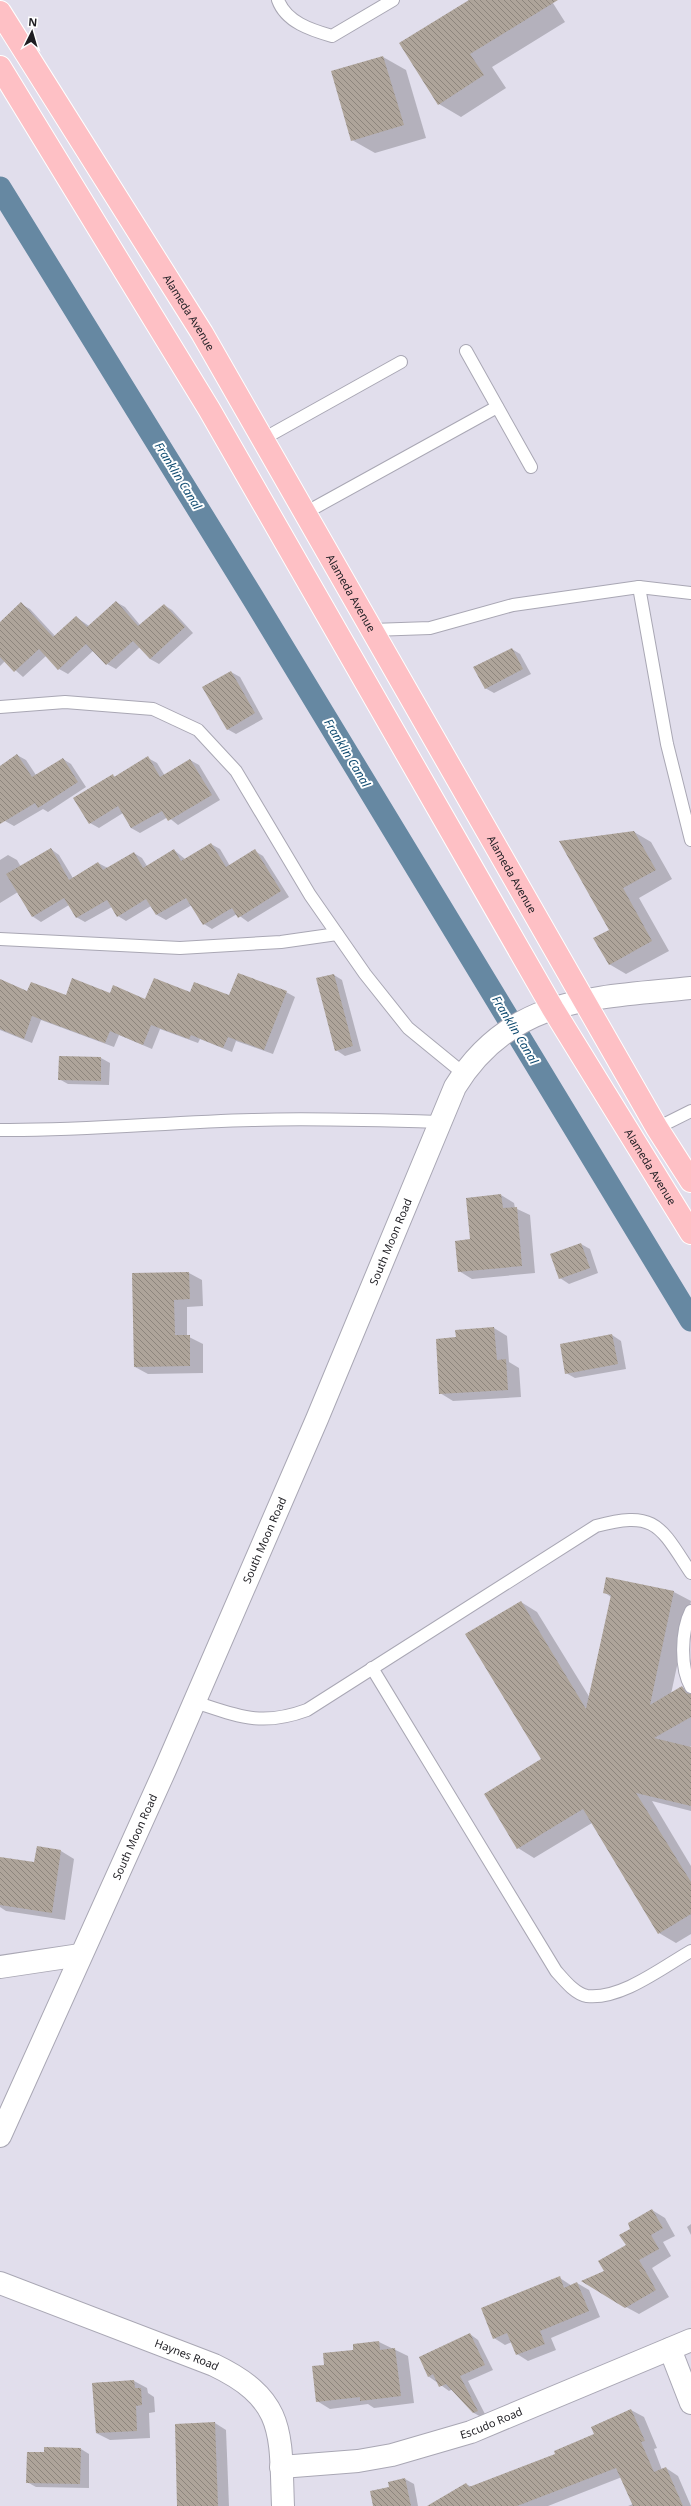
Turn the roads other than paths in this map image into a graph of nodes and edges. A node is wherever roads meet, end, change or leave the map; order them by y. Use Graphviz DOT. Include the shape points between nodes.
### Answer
graph roads {
  1 [pos="278,0"];
  2 [pos="393,0"];
  3 [pos="0,12"];
  4 [pos="0,68"];
  5 [pos="466,351"];
  6 [pos="401,362"];
  7 [pos="497,408"];
  8 [pos="262,439"];
  9 [pos="531,467"];
  10 [pos="305,513"];
  11 [pos="639,587"];
  12 [pos="691,592"];
  13 [pos="372,630"];
  14 [pos="0,707"];
  15 [pos="691,840"];
  16 [pos="338,934"];
  17 [pos="0,939"];
  18 [pos="691,988"];
  19 [pos="584,999"];
  20 [pos="544,1013"];
  21 [pos="464,1073"];
  22 [pos="691,1111"];
  23 [pos="440,1122"];
  24 [pos="657,1128"];
  25 [pos="0,1130"];
  26 [pos="691,1181"];
  27 [pos="691,1233"];
  28 [pos="691,1573"];
  29 [pos="691,1612"];
  30 [pos="372,1668"];
  31 [pos="691,1687"];
  32 [pos="195,1702"];
  33 [pos="691,1951"];
  34 [pos="80,1955"];
  35 [pos="0,1967"];
  36 [pos="0,2136"];
  37 [pos="0,2283"];
  38 [pos="691,2340"];
  39 [pos="670,2349"];
  40 [pos="691,2403"];
  41 [pos="281,2467"];
  42 [pos="283,2506"];
  1 -- 2 [label="lane" via="289,16 310,30 332,36"];
  3 -- 8 [label="main road, Alameda Avenue" via="202,332"];
  4 -- 20 [label="main road, Alameda Avenue" via="210,408"];
  5 -- 7 [label="lane"];
  6 -- 8 [label="lane"];
  7 -- 9 [label="lane"];
  7 -- 10 [label="lane"];
  8 -- 10 [label="main road, Alameda Avenue"];
  10 -- 13 [label="main road, Alameda Avenue"];
  11 -- 12 [label="lane"];
  11 -- 13 [label="lane" via="513,605 430,628"];
  11 -- 15 [label="lane" via="667,744"];
  13 -- 19 [label="main road, Alameda Avenue"];
  14 -- 16 [label="lane" via="65,702 153,709 198,730 236,771 310,895"];
  16 -- 17 [label="lane" via="281,942 180,948"];
  16 -- 21 [label="lane" via="365,974 408,1028"];
  18 -- 19 [label="street, South Moon Road"];
  19 -- 20 [label="street, South Moon Road"];
  19 -- 24 [label="main road, Alameda Avenue"];
  20 -- 21 [label="street, South Moon Road" via="523,1020 493,1040"];
  20 -- 27 [label="main road, Alameda Avenue"];
  21 -- 23 [label="street, South Moon Road"];
  22 -- 24 [label="lane"];
  23 -- 25 [label="lane" via="349,1119 252,1120 60,1131"];
  23 -- 32 [label="street, South Moon Road" via="320,1412"];
  24 -- 26 [label="main road, Alameda Avenue"];
  28 -- 30 [label="lane" via="663,1530 642,1520 622,1519 596,1526"];
  29 -- 31 [label="lane" via="683,1652 684,1672"];
  30 -- 32 [label="lane" via="307,1710 284,1718 259,1719 234,1715"];
  30 -- 33 [label="lane" via="556,1971 571,1987 587,1996 618,1993"];
  32 -- 34 [label="street, South Moon Road"];
  34 -- 35 [label="street"];
  34 -- 36 [label="street, South Moon Road"];
  37 -- 41 [label="street, Haynes Road" via="235,2375 252,2386 276,2419"];
  38 -- 39 [label="street, Escudo Road"];
  39 -- 40 [label="street"];
  39 -- 41 [label="street, Escudo Road" via="471,2432 392,2455 358,2461"];
  41 -- 42 [label="street, Haynes Road"];
}
